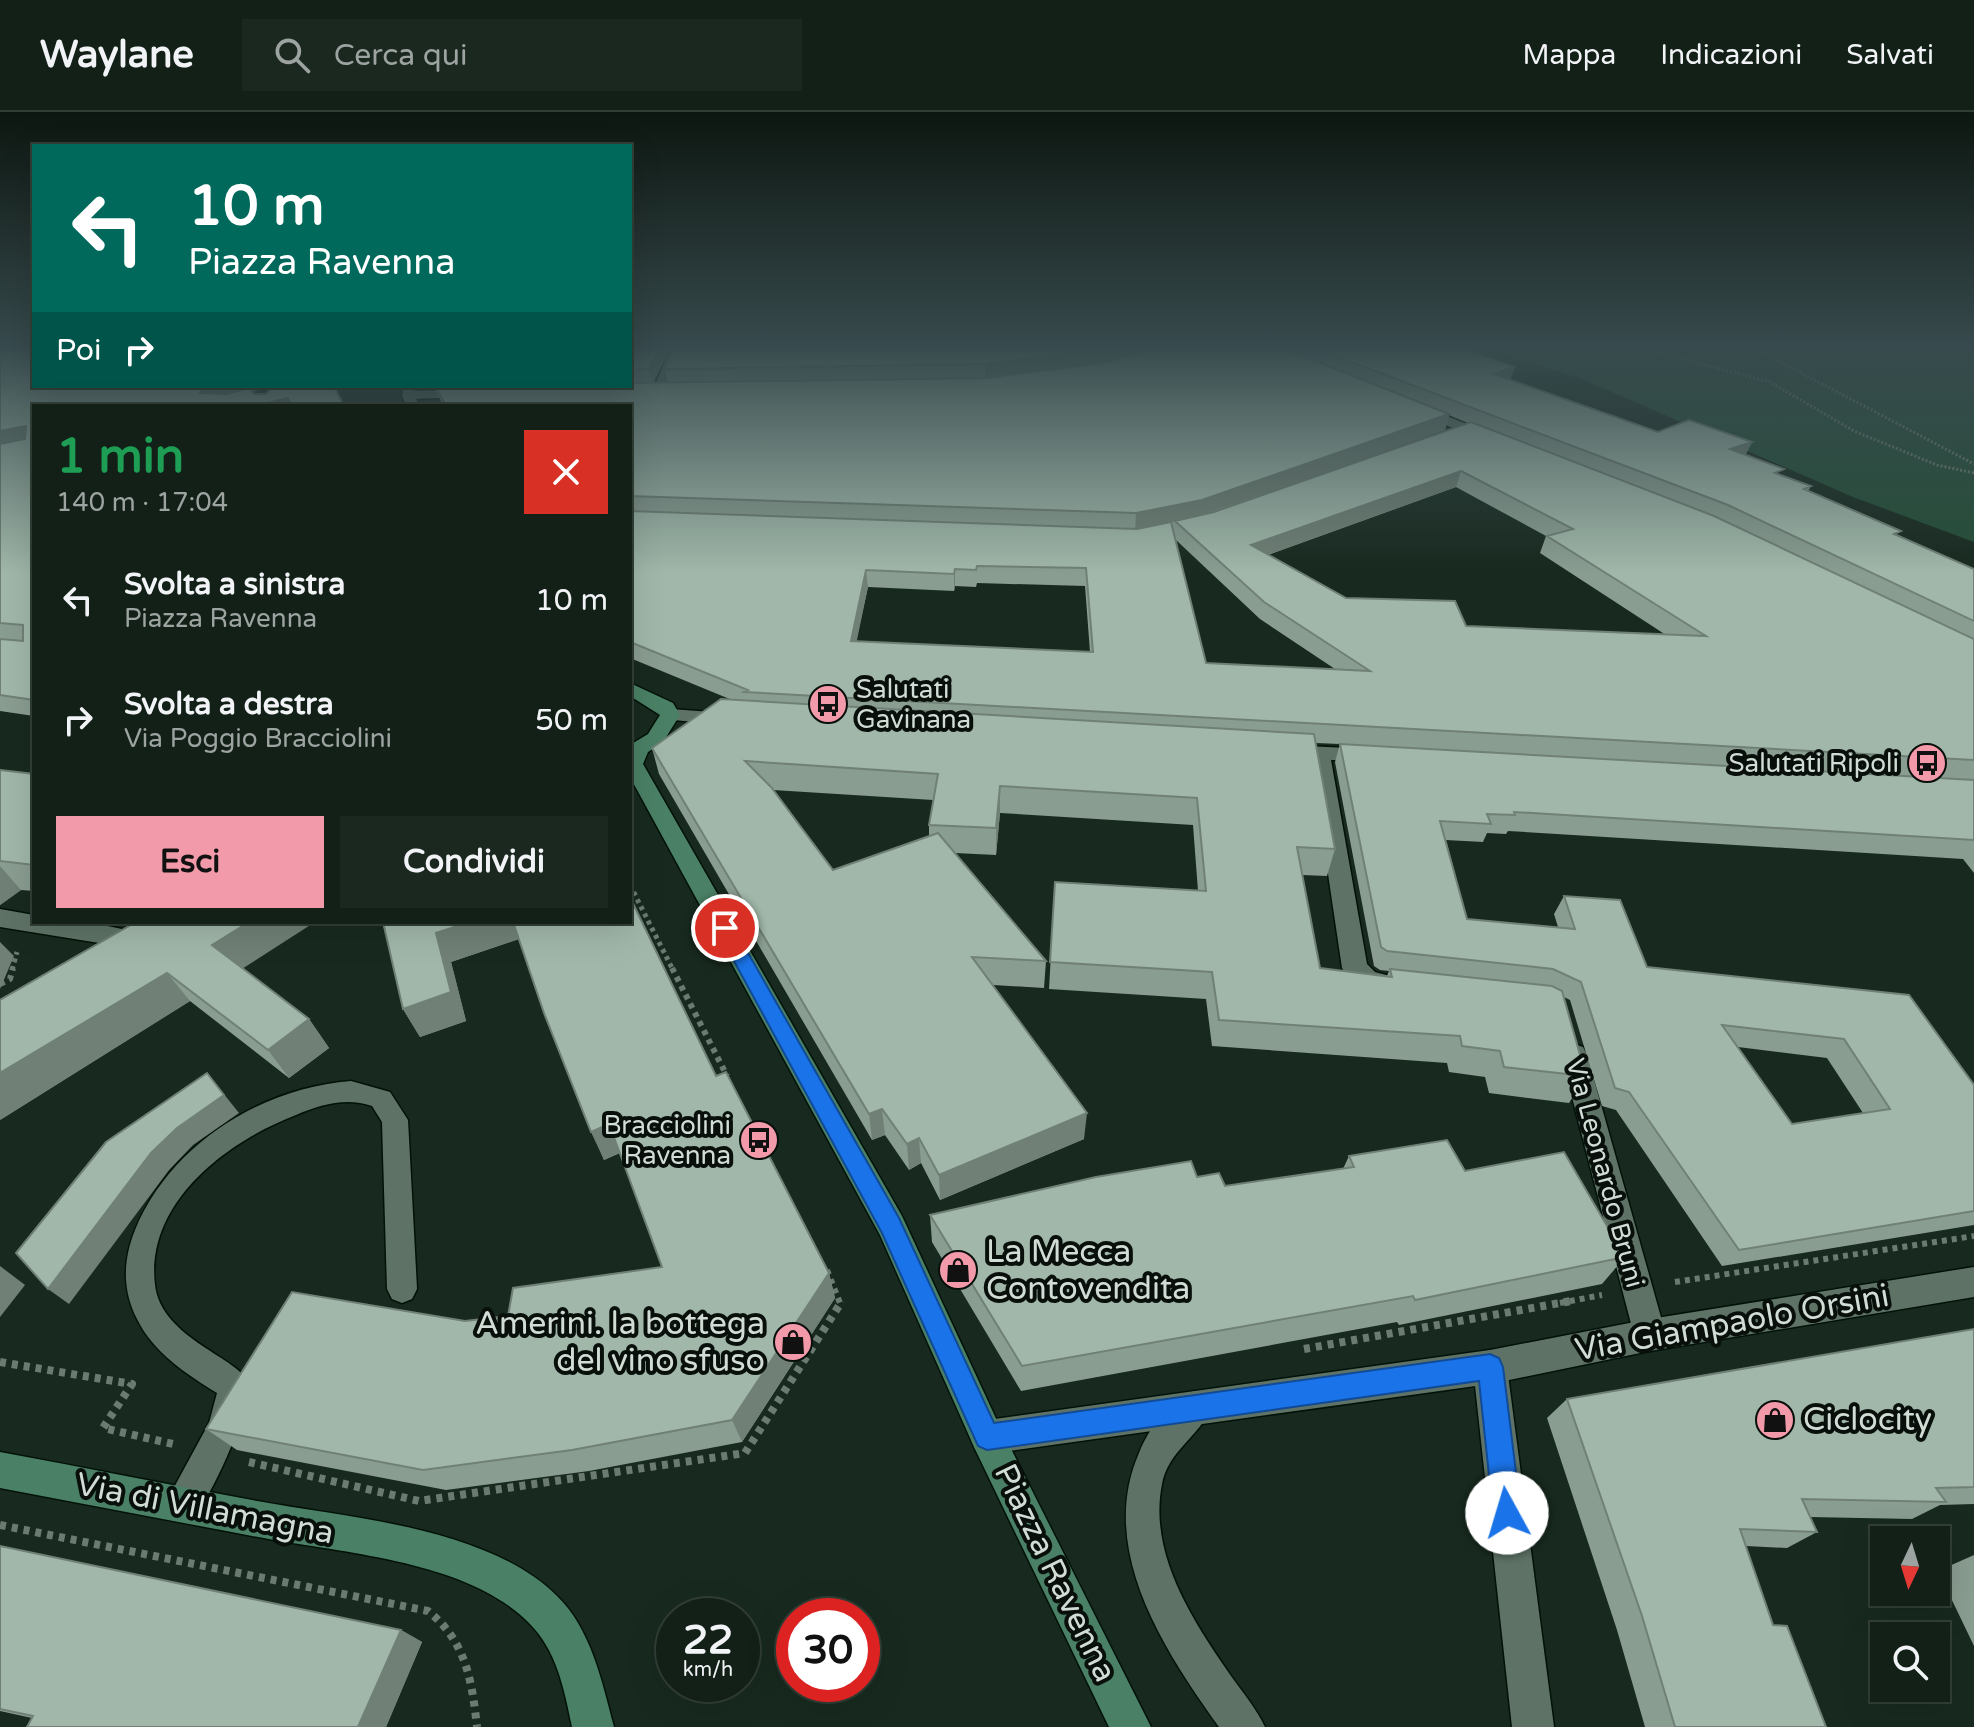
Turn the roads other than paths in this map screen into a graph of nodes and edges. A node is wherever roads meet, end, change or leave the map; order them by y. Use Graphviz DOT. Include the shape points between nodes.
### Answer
graph roads {
  1 [pos="1454,423"];
  2 [pos="1468,429"];
  3 [pos="1448,436"];
  4 [pos="1510,446"];
  5 [pos="632,690"];
  6 [pos="670,715"];
  7 [pos="740,720"];
  8 [pos="1259,750"];
  9 [pos="634,752"];
  10 [pos="1320,753"];
  11 [pos="1387,756"];
  12 [pos="0,918"];
  13 [pos="32,922"];
  14 [pos="54,924"];
  15 [pos="97,954"];
  16 [pos="1408,987"];
  17 [pos="1568,1035"];
  18 [pos="1974,1282"];
  19 [pos="402,1289"];
  20 [pos="1650,1335"];
  21 [pos="1490,1367"];
  22 [pos="1196,1406"];
  23 [pos="987,1437"];
  24 [pos="0,1470"];
  25 [pos="182,1504"];
  26 [pos="593,1727"];
  27 [pos="1130,1727"];
  28 [pos="1244,1727"];
  29 [pos="1533,1727"];
  1 -- 2 [label="street"];
  2 -- 3 [label="street"];
  2 -- 4 [label="street"];
  5 -- 6 [label="main road" via="666,707"];
  6 -- 7 [label="street"];
  6 -- 9 [label="main road" via="663,730"];
  8 -- 10 [label="street"];
  9 -- 23 [label="main road" via="633,764 891,1226"];
  10 -- 11 [label="street"];
  10 -- 16 [label="street" via="1355,968 1367,980"];
  12 -- 13 [label="street"];
  14 -- 15 [label="street" via="134,933"];
  17 -- 20 [label="street, Via Leonardo Bruni"];
  18 -- 20 [label="street, Via Giampaolo Orsini"];
  19 -- 25 [label="lane" via="395,1120 381,1099 358,1092 329,1093 244,1127 210,1148 160,1207 142,1266 147,1308 176,1347 233,1385 225,1423"];
  20 -- 21 [label="street, Via Giampaolo Orsini"];
  21 -- 22 [label="street, Piazza Ravenna"];
  21 -- 29 [label="street"];
  22 -- 23 [label="street, Piazza Ravenna"];
  22 -- 28 [label="street" via="1170,1427 1155,1449 1144,1493 1145,1546 1165,1608"];
  23 -- 27 [label="main road, Piazza Ravenna"];
  24 -- 25 [label="main road, Via di Villamagna"];
  25 -- 26 [label="main road, Via di Villamagna" via="410,1547 487,1574 538,1604 563,1634"];
}
